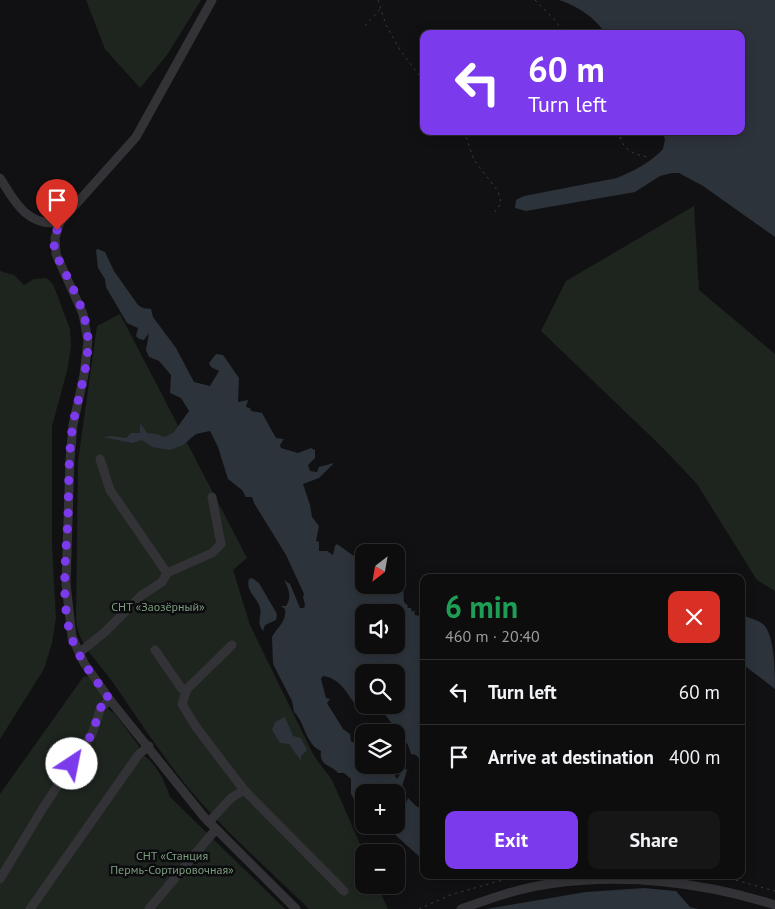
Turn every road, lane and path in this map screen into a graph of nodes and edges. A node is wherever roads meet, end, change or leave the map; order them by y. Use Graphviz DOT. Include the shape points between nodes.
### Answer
graph roads {
  1 [pos="212,0"];
  2 [pos="378,0"];
  3 [pos="535,0"];
  4 [pos="381,7"];
  5 [pos="365,26"];
  6 [pos="562,30"];
  7 [pos="420,77"];
  8 [pos="465,135"];
  9 [pos="619,135"];
  10 [pos="623,135"];
  11 [pos="620,139"];
  12 [pos="648,156"];
  13 [pos="0,178"];
  14 [pos="495,212"];
  15 [pos="60,222"];
  16 [pos="100,459"];
  17 [pos="212,498"];
  18 [pos="167,573"];
  19 [pos="232,646"];
  20 [pos="155,650"];
  21 [pos="79,653"];
  22 [pos="187,689"];
  23 [pos="110,700"];
  24 [pos="149,746"];
  25 [pos="244,790"];
  26 [pos="208,822"];
  27 [pos="216,829"];
  28 [pos="0,879"];
  29 [pos="506,879"];
  30 [pos="732,879"];
  31 [pos="344,891"];
  32 [pos="775,891"];
  33 [pos="775,905"];
  34 [pos="30,909"];
  35 [pos="149,909"];
  36 [pos="296,909"];
  37 [pos="419,909"];
  38 [pos="461,909"];
  1 -- 15 [label="street" via="136,137"];
  2 -- 4 [label="path"];
  3 -- 6 [label="path"];
  4 -- 5 [label="path"];
  4 -- 7 [label="path" via="386,25"];
  8 -- 14 [label="path" via="474,160 498,191 501,203"];
  9 -- 11 [label="path"];
  10 -- 11 [label="path"];
  11 -- 12 [label="path" via="623,147 635,154"];
  13 -- 15 [label="street" via="19,208 31,218 47,223"];
  15 -- 21 [label="street" via="55,238 56,254 83,314 88,341 70,451 66,584 70,629"];
  16 -- 18 [label="street" via="110,490"];
  17 -- 18 [label="street" via="221,544 212,552"];
  18 -- 21 [label="street" via="162,582 142,595"];
  19 -- 22 [label="street"];
  20 -- 22 [label="street" via="182,689"];
  21 -- 23 [label="street"];
  22 -- 25 [label="street" via="182,704"];
  23 -- 24 [label="street"];
  23 -- 28 [label="street" via="101,707 92,734"];
  24 -- 26 [label="street"];
  24 -- 34 [label="street" via="138,754"];
  25 -- 26 [label="street" via="231,798"];
  25 -- 31 [label="street"];
  26 -- 27 [label="street"];
  27 -- 35 [label="street"];
  27 -- 36 [label="street"];
  29 -- 37 [label="path" via="450,895"];
  30 -- 32 [label="path"];
  33 -- 38 [label="street" via="676,883 621,880 548,884"];
}
